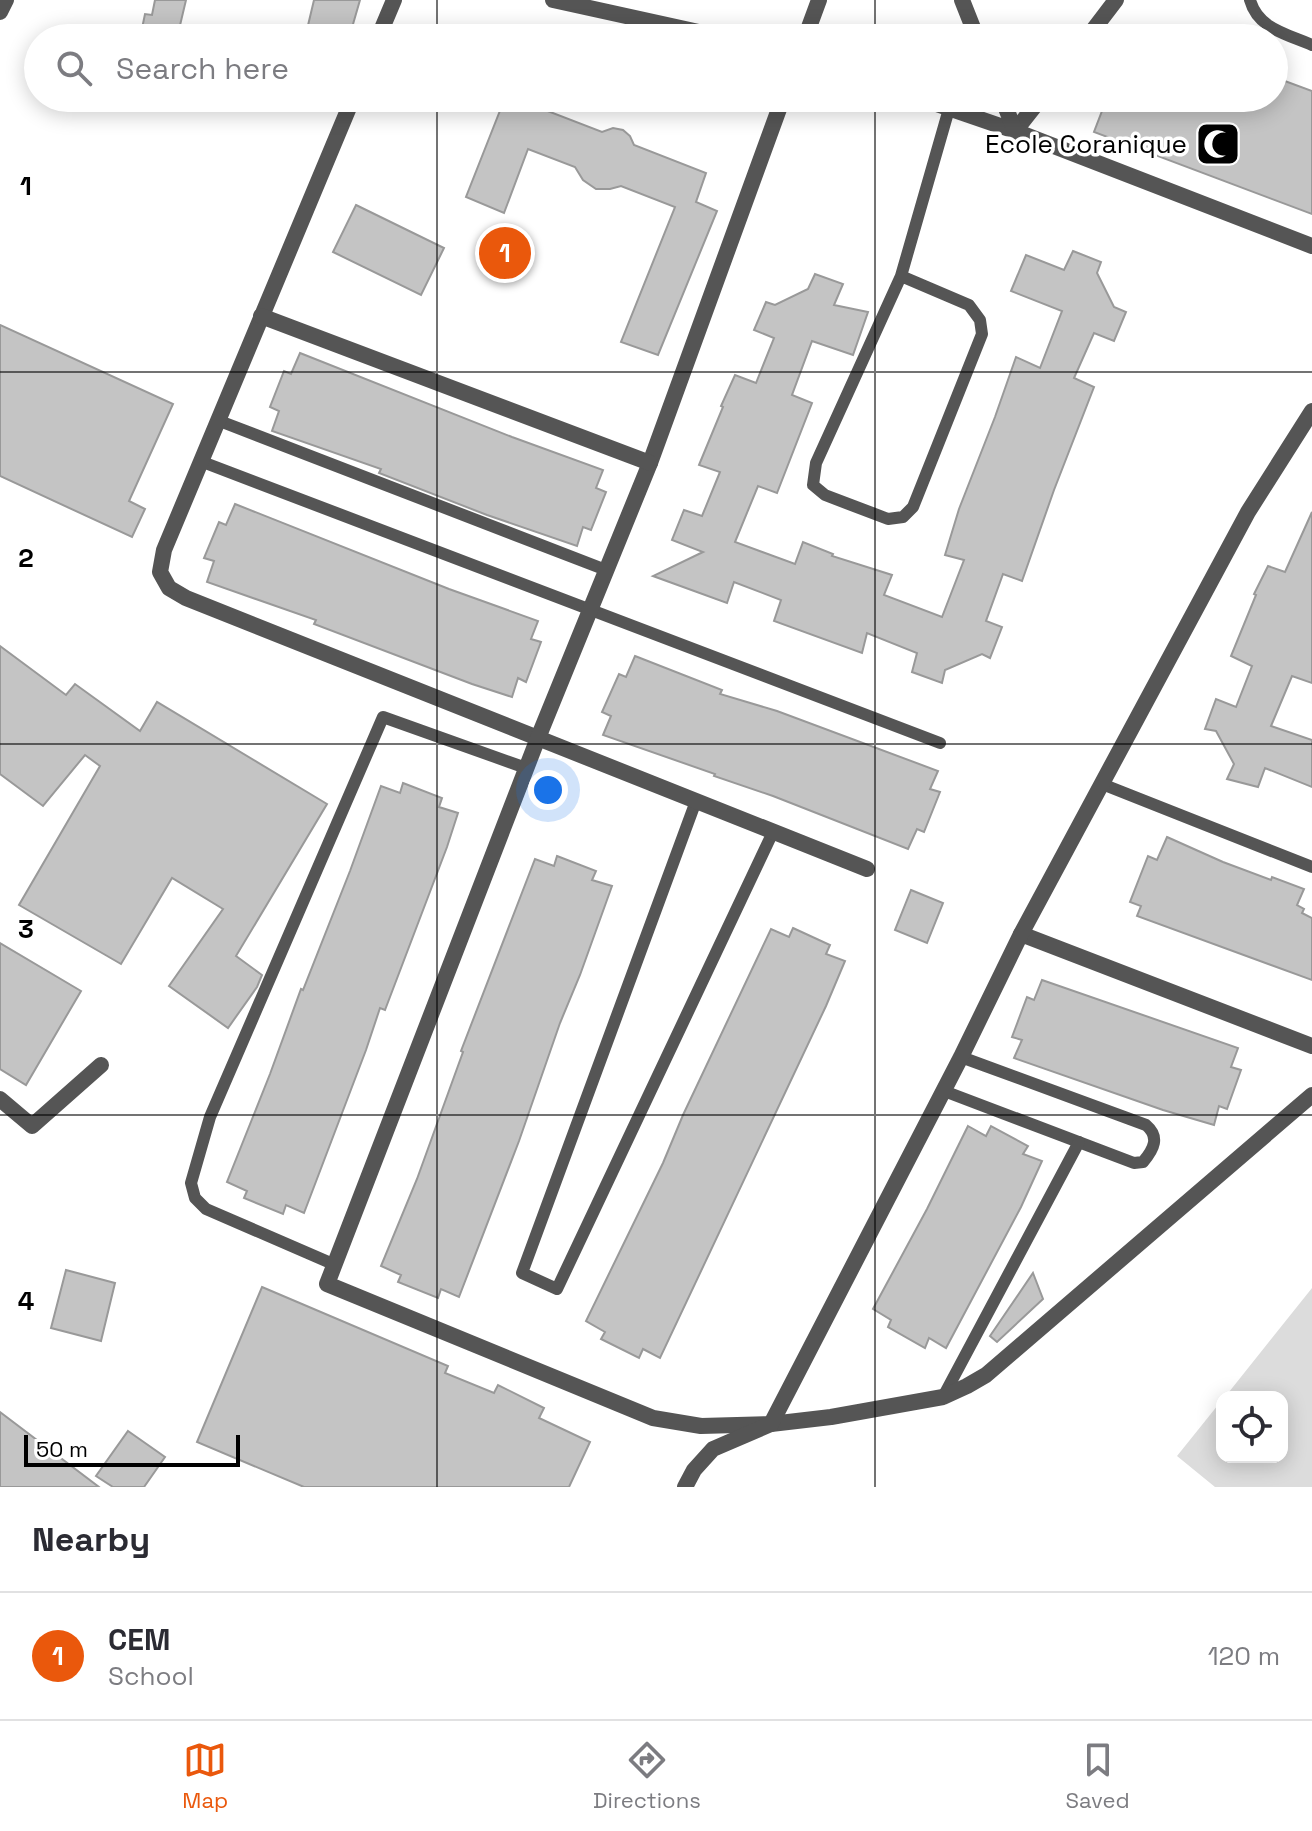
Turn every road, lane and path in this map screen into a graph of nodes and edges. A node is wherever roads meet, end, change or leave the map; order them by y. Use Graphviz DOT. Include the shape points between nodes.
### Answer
graph roads {
  1 [pos="6,0"];
  2 [pos="394,0"];
  3 [pos="553,0"];
  4 [pos="819,0"];
  5 [pos="962,0"];
  6 [pos="1116,0"];
  7 [pos="1250,0"];
  8 [pos="0,12"];
  9 [pos="384,24"];
  10 [pos="662,24"];
  11 [pos="810,24"];
  12 [pos="971,24"];
  13 [pos="1098,24"];
  14 [pos="1264,24"];
  15 [pos="1288,35"];
  16 [pos="1312,45"];
  17 [pos="347,112"];
  18 [pos="778,112"];
  19 [pos="948,112"];
  20 [pos="958,112"];
  21 [pos="1008,112"];
  22 [pos="1030,112"];
  23 [pos="1015,131"];
  24 [pos="1312,246"];
  25 [pos="901,276"];
  26 [pos="261,316"];
  27 [pos="1312,411"];
  28 [pos="217,420"];
  29 [pos="200,461"];
  30 [pos="650,463"];
  31 [pos="606,570"];
  32 [pos="590,610"];
  33 [pos="538,738"];
  34 [pos="940,743"];
  35 [pos="526,768"];
  36 [pos="1102,784"];
  37 [pos="696,801"];
  38 [pos="773,832"];
  39 [pos="1312,867"];
  40 [pos="867,869"];
  41 [pos="1021,934"];
  42 [pos="1312,1046"];
  43 [pos="961,1057"];
  44 [pos="101,1065"];
  45 [pos="944,1091"];
  46 [pos="1312,1095"];
  47 [pos="0,1099"];
  48 [pos="1079,1142"];
  49 [pos="333,1264"];
  50 [pos="943,1397"];
  51 [pos="771,1424"];
  52 [pos="685,1487"];
  1 -- 8 [label="street"];
  2 -- 9 [label="street"];
  3 -- 10 [label="street"];
  4 -- 11 [label="street"];
  5 -- 12 [label="street"];
  6 -- 13 [label="street"];
  7 -- 14 [label="lane"];
  15 -- 16 [label="lane"];
  17 -- 26 [label="street"];
  18 -- 30 [label="street"];
  19 -- 25 [label="lane"];
  20 -- 23 [label="street"];
  21 -- 23 [label="street"];
  22 -- 23 [label="street"];
  23 -- 24 [label="street"];
  25 -- 25 [label="lane" via="816,463 813,485 825,495 888,519 903,517 913,507 982,334 969,305"];
  26 -- 28 [label="street"];
  26 -- 30 [label="street"];
  27 -- 36 [label="street" via="1248,512"];
  28 -- 29 [label="street"];
  28 -- 31 [label="lane"];
  29 -- 32 [label="lane"];
  29 -- 33 [label="street" via="164,550 160,572 169,588"];
  30 -- 31 [label="street"];
  31 -- 32 [label="street"];
  32 -- 33 [label="street"];
  32 -- 34 [label="lane"];
  33 -- 35 [label="street"];
  33 -- 37 [label="street"];
  35 -- 49 [label="street"];
  35 -- 49 [label="lane" via="383,717 210,1117 191,1183 195,1198 206,1209"];
  36 -- 39 [label="lane"];
  36 -- 41 [label="street"];
  37 -- 38 [label="street"];
  37 -- 38 [label="lane" via="522,1273 557,1289"];
  38 -- 40 [label="street"];
  41 -- 42 [label="street"];
  41 -- 43 [label="street"];
  43 -- 45 [label="street"];
  43 -- 48 [label="lane" via="1146,1125 1155,1138 1149,1155 1134,1163"];
  44 -- 47 [label="street" via="32,1126"];
  45 -- 48 [label="lane"];
  45 -- 51 [label="street"];
  46 -- 50 [label="street" via="986,1375"];
  48 -- 50 [label="lane"];
  49 -- 51 [label="street" via="327,1284 653,1418 701,1426"];
  50 -- 51 [label="street"];
  51 -- 52 [label="street" via="713,1449"];
}
